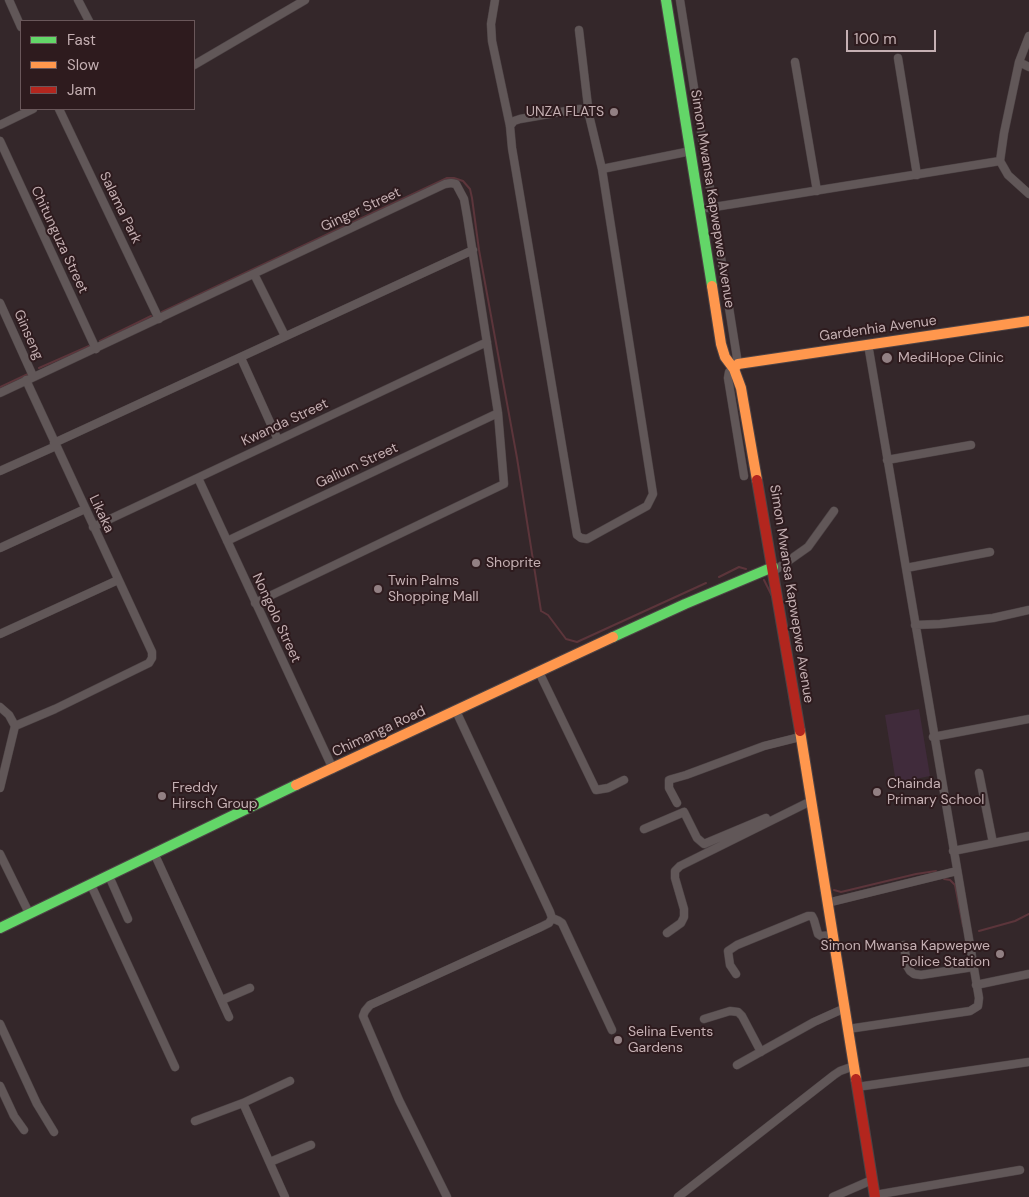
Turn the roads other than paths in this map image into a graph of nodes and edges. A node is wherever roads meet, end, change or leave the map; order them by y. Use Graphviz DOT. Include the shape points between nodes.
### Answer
graph roads {
  1 [pos="9,0"];
  2 [pos="78,0"];
  3 [pos="305,0"];
  4 [pos="495,0"];
  5 [pos="681,2"];
  6 [pos="666,3"];
  7 [pos="88,20"];
  8 [pos="20,25"];
  9 [pos="579,30"];
  10 [pos="1029,36"];
  11 [pos="898,58"];
  12 [pos="796,62"];
  13 [pos="1019,62"];
  14 [pos="195,64"];
  15 [pos="1029,67"];
  16 [pos="31,110"];
  17 [pos="59,110"];
  18 [pos="589,115"];
  19 [pos="0,125"];
  20 [pos="510,126"];
  21 [pos="0,142"];
  22 [pos="691,151"];
  23 [pos="1000,161"];
  24 [pos="602,169"];
  25 [pos="917,175"];
  26 [pos="817,191"];
  27 [pos="1029,194"];
  28 [pos="712,208"];
  29 [pos="701,210"];
  30 [pos="473,250"];
  31 [pos="254,274"];
  32 [pos="0,303"];
  33 [pos="159,319"];
  34 [pos="1029,321"];
  35 [pos="285,336"];
  36 [pos="487,342"];
  37 [pos="868,344"];
  38 [pos="96,349"];
  39 [pos="241,358"];
  40 [pos="736,366"];
  41 [pos="30,378"];
  42 [pos="0,393"];
  43 [pos="498,413"];
  44 [pos="278,440"];
  45 [pos="55,445"];
  46 [pos="971,445"];
  47 [pos="887,460"];
  48 [pos="0,471"];
  49 [pos="744,476"];
  50 [pos="198,478"];
  51 [pos="85,509"];
  52 [pos="834,511"];
  53 [pos="93,526"];
  54 [pos="227,541"];
  55 [pos="0,548"];
  56 [pos="990,552"];
  57 [pos="906,568"];
  58 [pos="774,569"];
  59 [pos="118,580"];
  60 [pos="256,603"];
  61 [pos="1029,610"];
  62 [pos="915,624"];
  63 [pos="0,634"];
  64 [pos="539,672"];
  65 [pos="0,707"];
  66 [pos="456,711"];
  67 [pos="1029,719"];
  68 [pos="15,726"];
  69 [pos="800,737"];
  70 [pos="933,737"];
  71 [pos="333,769"];
  72 [pos="980,773"];
  73 [pos="624,780"];
  74 [pos="0,788"];
  75 [pos="811,801"];
  76 [pos="677,803"];
  77 [pos="798,807"];
  78 [pos="644,829"];
  79 [pos="1029,836"];
  80 [pos="993,843"];
  81 [pos="953,850"];
  82 [pos="154,853"];
  83 [pos="0,854"];
  84 [pos="957,871"];
  85 [pos="109,876"];
  86 [pos="91,885"];
  87 [pos="828,902"];
  88 [pos="29,913"];
  89 [pos="552,918"];
  90 [pos="128,919"];
  91 [pos="0,928"];
  92 [pos="667,933"];
  93 [pos="833,935"];
  94 [pos="904,944"];
  95 [pos="973,967"];
  96 [pos="736,974"];
  97 [pos="1029,974"];
  98 [pos="976,986"];
  99 [pos="250,988"];
  100 [pos="222,1000"];
  101 [pos="845,1008"];
  102 [pos="230,1017"];
  103 [pos="704,1019"];
  104 [pos="0,1024"];
  105 [pos="848,1029"];
  106 [pos="612,1030"];
  107 [pos="761,1052"];
  108 [pos="1029,1062"];
  109 [pos="737,1065"];
  110 [pos="854,1066"];
  111 [pos="175,1067"];
  112 [pos="290,1081"];
  113 [pos="0,1086"];
  114 [pos="857,1087"];
  115 [pos="243,1103"];
  116 [pos="195,1121"];
  117 [pos="24,1130"];
  118 [pos="54,1132"];
  119 [pos="311,1146"];
  120 [pos="270,1162"];
  121 [pos="1020,1170"];
  122 [pos="872,1180"];
  123 [pos="875,1196"];
  124 [pos="286,1197"];
  125 [pos="447,1197"];
  126 [pos="678,1197"];
  127 [pos="833,1197"];
  1 -- 8 [label="street"];
  2 -- 7 [label="street"];
  3 -- 14 [label="street"];
  4 -- 20 [label="street" via="492,40"];
  5 -- 6 [label="street"];
  5 -- 28 [label="street"];
  6 -- 22 [label="main road, Simon Mwansa Kapwepwe Avenue"];
  9 -- 18 [label="street"];
  10 -- 13 [label="street"];
  11 -- 25 [label="street"];
  12 -- 26 [label="street"];
  13 -- 15 [label="street"];
  13 -- 23 [label="street"];
  16 -- 19 [label="street"];
  17 -- 33 [label="street, Salama Park"];
  18 -- 20 [label="street" via="580,109 572,110 520,119"];
  18 -- 24 [label="street"];
  20 -- 24 [label="street" via="559,434 578,535 587,539 647,506 652,494"];
  21 -- 38 [label="street, Chitunguza Street"];
  22 -- 24 [label="street"];
  22 -- 29 [label="main road, Simon Mwansa Kapwepwe Avenue"];
  23 -- 25 [label="street"];
  23 -- 27 [label="street" via="1008,175"];
  25 -- 26 [label="street"];
  26 -- 28 [label="street"];
  28 -- 29 [label="street"];
  28 -- 40 [label="street"];
  29 -- 40 [label="main road, Simon Mwansa Kapwepwe Avenue" via="721,344 725,357"];
  30 -- 31 [label="street, Ginger Street" via="464,199 456,184 451,183"];
  30 -- 35 [label="street"];
  30 -- 36 [label="street, Ginger Street"];
  31 -- 33 [label="street, Ginger Street"];
  31 -- 35 [label="street"];
  32 -- 41 [label="street, Ginseng"];
  33 -- 38 [label="street, Ginger Street"];
  34 -- 37 [label="main road, Gardenhia Avenue"];
  35 -- 39 [label="street"];
  36 -- 43 [label="street, Ginger Street"];
  36 -- 44 [label="street, Kwanda Street"];
  37 -- 40 [label="main road, Gardenhia Avenue"];
  37 -- 47 [label="street"];
  38 -- 41 [label="street, Ginger Street"];
  39 -- 44 [label="street"];
  39 -- 45 [label="street"];
  40 -- 49 [label="street" via="728,378"];
  40 -- 58 [label="main road, Simon Mwansa Kapwepwe Avenue"];
  41 -- 42 [label="street, Ginger Street"];
  41 -- 45 [label="street, Likaka"];
  43 -- 54 [label="street, Galium Street"];
  43 -- 60 [label="street, Ginger Street" via="504,484"];
  44 -- 50 [label="street, Kwanda Street"];
  45 -- 48 [label="street"];
  45 -- 51 [label="street, Likaka"];
  46 -- 47 [label="street"];
  47 -- 57 [label="street"];
  50 -- 53 [label="street, Kwanda Street"];
  50 -- 54 [label="street, Nongolo Street"];
  51 -- 53 [label="street, Likaka"];
  51 -- 55 [label="street"];
  52 -- 58 [label="street" via="808,547"];
  53 -- 59 [label="street, Likaka"];
  54 -- 60 [label="street, Nongolo Street"];
  56 -- 57 [label="street"];
  57 -- 62 [label="street"];
  58 -- 64 [label="main road, Chimanga Road" via="685,604"];
  58 -- 69 [label="main road, Simon Mwansa Kapwepwe Avenue"];
  59 -- 63 [label="street"];
  59 -- 68 [label="street, Likaka" via="152,652 149,663"];
  60 -- 71 [label="street, Nongolo Street"];
  61 -- 62 [label="street" via="993,618"];
  62 -- 70 [label="street"];
  64 -- 66 [label="main road, Chimanga Road"];
  64 -- 73 [label="street" via="596,790"];
  65 -- 68 [label="street"];
  66 -- 71 [label="main road, Chimanga Road"];
  66 -- 89 [label="street"];
  67 -- 70 [label="street"];
  68 -- 74 [label="street"];
  69 -- 75 [label="main road, Simon Mwansa Kapwepwe Avenue"];
  69 -- 76 [label="street" via="672,778 669,788"];
  70 -- 81 [label="street"];
  71 -- 82 [label="main road, Chimanga Road"];
  72 -- 80 [label="street"];
  75 -- 77 [label="street"];
  75 -- 87 [label="main road, Simon Mwansa Kapwepwe Avenue"];
  77 -- 78 [label="street" via="788,808 704,844 697,838 684,812"];
  77 -- 92 [label="street" via="680,866 675,878 684,917"];
  79 -- 80 [label="street"];
  80 -- 81 [label="street"];
  81 -- 84 [label="street"];
  82 -- 85 [label="main road, Chimanga Road"];
  82 -- 100 [label="street"];
  83 -- 88 [label="street"];
  84 -- 87 [label="street"];
  84 -- 95 [label="street"];
  85 -- 86 [label="main road, Chimanga Road"];
  85 -- 90 [label="street"];
  86 -- 88 [label="main road, Chimanga Road"];
  86 -- 111 [label="street"];
  87 -- 93 [label="main road, Simon Mwansa Kapwepwe Avenue"];
  88 -- 91 [label="main road, Chimanga Road"];
  89 -- 106 [label="street" via="562,923"];
  89 -- 125 [label="street" via="541,928 370,1005 363,1016 399,1100"];
  93 -- 96 [label="street" via="818,934 812,916 764,934 728,951 730,965"];
  93 -- 101 [label="main road, Simon Mwansa Kapwepwe Avenue"];
  94 -- 95 [label="street" via="907,966 914,974"];
  95 -- 98 [label="street"];
  97 -- 98 [label="street"];
  98 -- 105 [label="street" via="978,1006 970,1011"];
  99 -- 100 [label="street"];
  100 -- 102 [label="street"];
  101 -- 105 [label="main road, Simon Mwansa Kapwepwe Avenue"];
  101 -- 107 [label="street"];
  103 -- 107 [label="street" via="730,1011 738,1012"];
  104 -- 118 [label="street" via="37,1104"];
  105 -- 110 [label="main road, Simon Mwansa Kapwepwe Avenue"];
  107 -- 109 [label="street"];
  108 -- 114 [label="street"];
  110 -- 114 [label="main road, Simon Mwansa Kapwepwe Avenue"];
  110 -- 126 [label="street" via="834,1075"];
  112 -- 115 [label="street"];
  113 -- 117 [label="street"];
  114 -- 122 [label="main road, Simon Mwansa Kapwepwe Avenue"];
  115 -- 116 [label="street"];
  115 -- 120 [label="street"];
  119 -- 120 [label="street"];
  120 -- 124 [label="street"];
  121 -- 123 [label="street"];
  122 -- 123 [label="main road, Simon Mwansa Kapwepwe Avenue"];
  122 -- 127 [label="street"];
}
